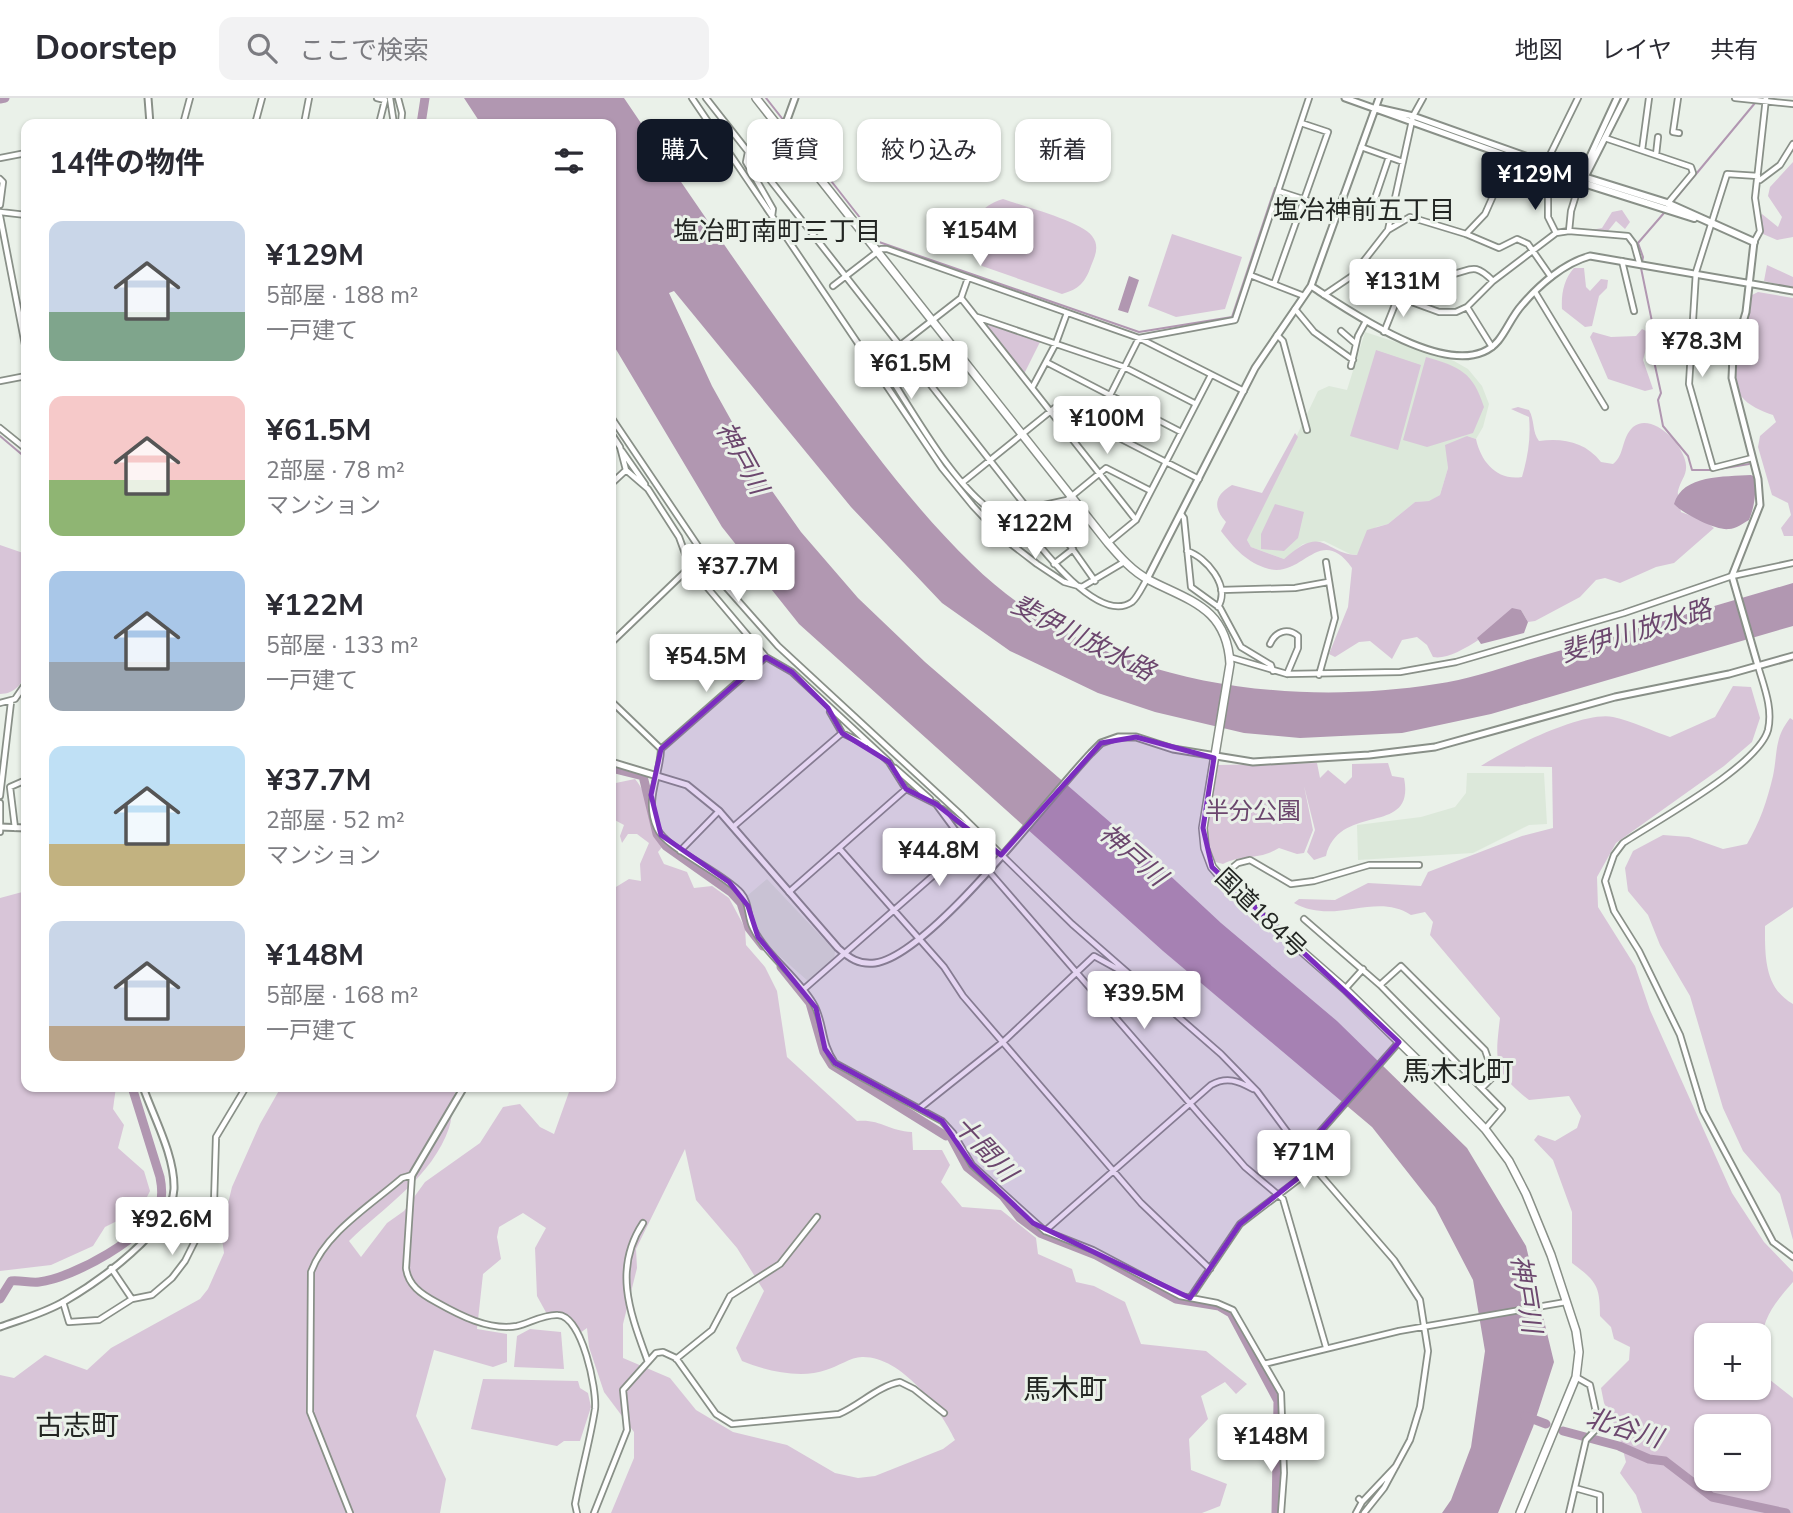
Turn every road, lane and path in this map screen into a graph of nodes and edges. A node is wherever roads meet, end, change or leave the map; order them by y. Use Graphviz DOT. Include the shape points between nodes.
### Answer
graph roads {
  1 [pos="148,98"];
  2 [pos="190,98"];
  3 [pos="262,98"];
  4 [pos="309,98"];
  5 [pos="377,98"];
  6 [pos="398,98"];
  7 [pos="692,98"];
  8 [pos="706,98"];
  9 [pos="756,98"];
  10 [pos="795,98"];
  11 [pos="1309,98"];
  12 [pos="1345,98"];
  13 [pos="1378,98"];
  14 [pos="1423,98"];
  15 [pos="1578,98"];
  16 [pos="1618,98"];
  17 [pos="1625,98"];
  18 [pos="1649,98"];
  19 [pos="1678,98"];
  20 [pos="1735,98"];
  21 [pos="1742,98"];
  22 [pos="387,99"];
  23 [pos="1766,100"];
  24 [pos="1793,104"];
  25 [pos="1375,108"];
  26 [pos="150,119"];
  27 [pos="184,119"];
  28 [pos="257,119"];
  29 [pos="305,119"];
  30 [pos="381,119"];
  31 [pos="393,119"];
  32 [pos="400,119"];
  33 [pos="773,119"];
  34 [pos="787,119"];
  35 [pos="1412,120"];
  36 [pos="1301,123"];
  37 [pos="1679,133"];
  38 [pos="1658,137"];
  39 [pos="1605,138"];
  40 [pos="1793,144"];
  41 [pos="1361,148"];
  42 [pos="1642,150"];
  43 [pos="747,151"];
  44 [pos="21,154"];
  45 [pos="1656,155"];
  46 [pos="1389,157"];
  47 [pos="0,158"];
  48 [pos="1404,162"];
  49 [pos="1545,166"];
  50 [pos="1758,176"];
  51 [pos="1539,177"];
  52 [pos="1582,178"];
  53 [pos="0,179"];
  54 [pos="757,182"];
  55 [pos="771,182"];
  56 [pos="822,182"];
  57 [pos="1757,184"];
  58 [pos="1278,191"];
  59 [pos="1305,200"];
  60 [pos="1667,203"];
  61 [pos="0,205"];
  62 [pos="1662,210"];
  63 [pos="1339,211"];
  64 [pos="0,214"];
  65 [pos="21,215"];
  66 [pos="772,216"];
  67 [pos="1712,223"];
  68 [pos="1388,230"];
  69 [pos="1569,231"];
  70 [pos="1556,233"];
  71 [pos="1466,234"];
  72 [pos="1755,242"];
  73 [pos="1532,249"];
  74 [pos="877,252"];
  75 [pos="1622,260"];
  76 [pos="1639,262"];
  77 [pos="1696,272"];
  78 [pos="1250,275"];
  79 [pos="845,276"];
  80 [pos="968,278"];
  81 [pos="1551,278"];
  82 [pos="1493,281"];
  83 [pos="1749,282"];
  84 [pos="1274,284"];
  85 [pos="833,286"];
  86 [pos="1311,286"];
  87 [pos="1793,291"];
  88 [pos="1535,292"];
  89 [pos="1324,295"];
  90 [pos="1304,296"];
  91 [pos="1398,297"];
  92 [pos="961,298"];
  93 [pos="1467,307"];
  94 [pos="1295,309"];
  95 [pos="1634,312"];
  96 [pos="1067,313"];
  97 [pos="976,317"];
  98 [pos="932,321"];
  99 [pos="1365,323"];
  100 [pos="21,324"];
  101 [pos="1341,331"];
  102 [pos="1384,332"];
  103 [pos="1276,334"];
  104 [pos="1139,338"];
  105 [pos="1056,343"];
  106 [pos="1356,344"];
  107 [pos="900,346"];
  108 [pos="1493,346"];
  109 [pos="1046,362"];
  110 [pos="1124,367"];
  111 [pos="1211,375"];
  112 [pos="21,377"];
  113 [pos="0,381"];
  114 [pos="1032,388"];
  115 [pos="1244,391"];
  116 [pos="1110,396"];
  117 [pos="1196,404"];
  118 [pos="1605,407"];
  119 [pos="1050,412"];
  120 [pos="616,424"];
  121 [pos="1095,425"];
  122 [pos="0,428"];
  123 [pos="1307,430"];
  124 [pos="1181,432"];
  125 [pos="1022,435"];
  126 [pos="616,441"];
  127 [pos="21,445"];
  128 [pos="620,447"];
  129 [pos="1752,458"];
  130 [pos="989,460"];
  131 [pos="1167,462"];
  132 [pos="626,470"];
  133 [pos="1099,474"];
  134 [pos="1199,478"];
  135 [pos="616,479"];
  136 [pos="962,482"];
  137 [pos="648,489"];
  138 [pos="1151,491"];
  139 [pos="1071,497"];
  140 [pos="1042,506"];
  141 [pos="1028,509"];
  142 [pos="1013,512"];
  143 [pos="1181,513"];
  144 [pos="1136,520"];
  145 [pos="1108,543"];
  146 [pos="1073,549"];
  147 [pos="1187,551"];
  148 [pos="1124,562"];
  149 [pos="1326,562"];
  150 [pos="1793,563"];
  151 [pos="1054,564"];
  152 [pos="690,567"];
  153 [pos="1732,576"];
  154 [pos="1147,579"];
  155 [pos="1095,581"];
  156 [pos="1328,582"];
  157 [pos="1080,588"];
  158 [pos="1221,590"];
  159 [pos="1218,607"];
  160 [pos="616,638"];
  161 [pos="1270,644"];
  162 [pos="1793,656"];
  163 [pos="766,657"];
  164 [pos="1229,661"];
  165 [pos="1758,666"];
  166 [pos="1273,671"];
  167 [pos="1287,674"];
  168 [pos="1318,675"];
  169 [pos="21,693"];
  170 [pos="11,702"];
  171 [pos="0,703"];
  172 [pos="616,706"];
  173 [pos="828,708"];
  174 [pos="842,733"];
  175 [pos="871,747"];
  176 [pos="661,749"];
  177 [pos="2,753"];
  178 [pos="1214,758"];
  179 [pos="889,762"];
  180 [pos="616,763"];
  181 [pos="656,774"];
  182 [pos="21,782"];
  183 [pos="906,789"];
  184 [pos="0,796"];
  185 [pos="0,803"];
  186 [pos="936,804"];
  187 [pos="719,811"];
  188 [pos="21,828"];
  189 [pos="732,828"];
  190 [pos="0,829"];
  191 [pos="15,829"];
  192 [pos="979,835"];
  193 [pos="967,846"];
  194 [pos="839,848"];
  195 [pos="680,851"];
  196 [pos="1004,853"];
  197 [pos="1419,865"];
  198 [pos="988,870"];
  199 [pos="1220,877"];
  200 [pos="789,892"];
  201 [pos="893,911"];
  202 [pos="1304,919"];
  203 [pos="918,940"];
  204 [pos="844,954"];
  205 [pos="1363,969"];
  206 [pos="1078,973"];
  207 [pos="1130,975"];
  208 [pos="1380,985"];
  209 [pos="804,989"];
  210 [pos="1345,989"];
  211 [pos="1004,1041"];
  212 [pos="1397,1044"];
  213 [pos="1482,1088"];
  214 [pos="1257,1091"];
  215 [pos="146,1092"];
  216 [pos="243,1092"];
  217 [pos="461,1092"];
  218 [pos="1192,1104"];
  219 [pos="920,1108"];
  220 [pos="1485,1129"];
  221 [pos="1311,1164"];
  222 [pos="1113,1170"];
  223 [pos="412,1175"];
  224 [pos="1278,1195"];
  225 [pos="171,1204"];
  226 [pos="209,1214"];
  227 [pos="817,1217"];
  228 [pos="643,1223"];
  229 [pos="1045,1231"];
  230 [pos="1793,1257"];
  231 [pos="110,1268"];
  232 [pos="1210,1269"];
  233 [pos="1190,1298"];
  234 [pos="132,1299"];
  235 [pos="63,1302"];
  236 [pos="1564,1302"];
  237 [pos="0,1327"];
  238 [pos="1426,1327"];
  239 [pos="1326,1347"];
  240 [pos="677,1359"];
  241 [pos="649,1363"];
  242 [pos="1264,1364"];
  243 [pos="1576,1377"];
  244 [pos="944,1413"];
  245 [pos="1397,1466"];
  246 [pos="1575,1488"];
  247 [pos="350,1513"];
  248 [pos="577,1513"];
  249 [pos="594,1513"];
  250 [pos="1280,1513"];
  251 [pos="1356,1513"];
  252 [pos="1364,1513"];
  253 [pos="1520,1513"];
  254 [pos="1569,1513"];
  255 [pos="1600,1513"];
  1 -- 26 [label="street"];
  2 -- 27 [label="street"];
  3 -- 28 [label="street"];
  4 -- 29 [label="street"];
  5 -- 22 [label="street"];
  6 -- 32 [label="street"];
  7 -- 66 [label="street"];
  8 -- 43 [label="street"];
  9 -- 33 [label="highway"];
  10 -- 34 [label="street"];
  11 -- 36 [label="street"];
  12 -- 25 [label="street"];
  13 -- 25 [label="street"];
  14 -- 35 [label="street"];
  15 -- 49 [label="street"];
  16 -- 52 [label="street"];
  17 -- 39 [label="street"];
  18 -- 42 [label="street"];
  19 -- 37 [label="street" via="1673,132"];
  20 -- 21 [label="street"];
  21 -- 23 [label="street"];
  22 -- 30 [label="street"];
  22 -- 31 [label="street"];
  23 -- 24 [label="street"];
  23 -- 50 [label="street"];
  25 -- 35 [label="street" via="1388,108"];
  25 -- 41 [label="street"];
  35 -- 48 [label="street"];
  35 -- 49 [label="street"];
  36 -- 58 [label="street"];
  36 -- 59 [label="street" via="1328,132"];
  38 -- 45 [label="street"];
  39 -- 42 [label="street"];
  39 -- 52 [label="street"];
  40 -- 57 [label="street" via="1780,165"];
  41 -- 46 [label="street"];
  41 -- 63 [label="street"];
  42 -- 45 [label="street"];
  44 -- 47 [label="street"];
  45 -- 60 [label="street" via="1693,170"];
  46 -- 48 [label="street"];
  46 -- 63 [label="street" via="1370,212"];
  48 -- 68 [label="street"];
  49 -- 51 [label="street"];
  49 -- 52 [label="street"];
  50 -- 57 [label="street"];
  50 -- 67 [label="street" via="1727,174"];
  51 -- 70 [label="street" via="1548,185 1548,217"];
  51 -- 71 [label="street" via="1516,190 1497,187 1485,214"];
  52 -- 60 [label="main road"];
  52 -- 62 [label="main road"];
  52 -- 69 [label="street"];
  53 -- 61 [label="street"];
  54 -- 66 [label="street"];
  55 -- 79 [label="street"];
  56 -- 74 [label="highway"];
  57 -- 72 [label="street" via="1760,231"];
  58 -- 59 [label="street"];
  58 -- 78 [label="street"];
  59 -- 63 [label="street"];
  59 -- 84 [label="street"];
  60 -- 62 [label="street"];
  60 -- 67 [label="main road"];
  62 -- 67 [label="main road"];
  63 -- 86 [label="street"];
  64 -- 65 [label="street"];
  64 -- 100 [label="street"];
  66 -- 157 [label="street" via="950,478 1002,537 1064,582"];
  67 -- 72 [label="main road"];
  67 -- 77 [label="street"];
  68 -- 71 [label="street" via="1410,217"];
  68 -- 89 [label="street" via="1352,276"];
  69 -- 70 [label="street"];
  69 -- 76 [label="street" via="1628,236"];
  70 -- 73 [label="street"];
  71 -- 73 [label="street" via="1492,247 1517,239"];
  72 -- 83 [label="street"];
  73 -- 81 [label="street"];
  73 -- 82 [label="street"];
  74 -- 79 [label="street"];
  74 -- 80 [label="street" via="887,249"];
  74 -- 98 [label="highway"];
  75 -- 76 [label="street"];
  75 -- 81 [label="street" via="1590,256 1575,260"];
  75 -- 95 [label="street"];
  76 -- 77 [label="street"];
  77 -- 83 [label="street"];
  77 -- 129 [label="street" via="1689,384 1710,464 1713,468"];
  78 -- 84 [label="street"];
  78 -- 104 [label="street" via="1236,320"];
  79 -- 85 [label="street"];
  79 -- 107 [label="street"];
  80 -- 92 [label="street"];
  80 -- 96 [label="street"];
  81 -- 88 [label="street"];
  82 -- 91 [label="street" via="1482,270 1468,267 1448,275 1408,272"];
  82 -- 93 [label="street"];
  83 -- 87 [label="street"];
  83 -- 129 [label="street" via="1732,378"];
  84 -- 90 [label="street"];
  86 -- 89 [label="street"];
  86 -- 90 [label="street"];
  88 -- 108 [label="street"];
  88 -- 118 [label="street"];
  89 -- 99 [label="street"];
  90 -- 94 [label="street"];
  91 -- 93 [label="street" via="1439,312"];
  91 -- 102 [label="street"];
  92 -- 97 [label="street"];
  92 -- 98 [label="street"];
  93 -- 108 [label="street"];
  94 -- 103 [label="street"];
  94 -- 106 [label="street" via="1314,332 1352,363"];
  96 -- 104 [label="street"];
  96 -- 105 [label="street"];
  97 -- 105 [label="street"];
  97 -- 114 [label="street"];
  98 -- 107 [label="street"];
  98 -- 125 [label="highway"];
  99 -- 102 [label="street"];
  99 -- 106 [label="street"];
  101 -- 106 [label="street"];
  102 -- 108 [label="street" via="1464,356"];
  103 -- 115 [label="street"];
  103 -- 123 [label="street" via="1283,341"];
  104 -- 110 [label="street"];
  104 -- 111 [label="street"];
  105 -- 109 [label="street"];
  105 -- 110 [label="street"];
  107 -- 130 [label="street"];
  107 -- 136 [label="street" via="880,361"];
  109 -- 114 [label="street"];
  109 -- 116 [label="street"];
  110 -- 116 [label="street"];
  110 -- 117 [label="street"];
  111 -- 115 [label="street"];
  111 -- 117 [label="street"];
  112 -- 113 [label="street"];
  114 -- 119 [label="street"];
  115 -- 134 [label="street"];
  116 -- 121 [label="street"];
  116 -- 124 [label="street"];
  117 -- 124 [label="street"];
  119 -- 121 [label="street" via="1057,406"];
  119 -- 125 [label="street"];
  119 -- 133 [label="street"];
  120 -- 192 [label="street" via="726,586 778,646"];
  121 -- 131 [label="street"];
  122 -- 127 [label="street"];
  124 -- 131 [label="street"];
  125 -- 130 [label="street"];
  125 -- 139 [label="highway"];
  126 -- 128 [label="street"];
  128 -- 132 [label="street"];
  128 -- 137 [label="street"];
  129 -- 153 [label="street" via="1760,505"];
  130 -- 136 [label="street"];
  130 -- 141 [label="street"];
  131 -- 134 [label="street"];
  131 -- 138 [label="street"];
  132 -- 135 [label="street"];
  132 -- 137 [label="street"];
  133 -- 138 [label="street" via="1106,468"];
  133 -- 139 [label="street"];
  133 -- 144 [label="street"];
  134 -- 143 [label="street"];
  136 -- 142 [label="street" via="983,506 998,515"];
  137 -- 152 [label="street" via="679,537"];
  138 -- 144 [label="street"];
  139 -- 140 [label="street"];
  139 -- 145 [label="highway"];
  140 -- 141 [label="street"];
  140 -- 146 [label="street"];
  141 -- 142 [label="street"];
  142 -- 151 [label="street"];
  143 -- 147 [label="street"];
  143 -- 154 [label="street"];
  144 -- 145 [label="street"];
  145 -- 148 [label="highway"];
  146 -- 151 [label="street"];
  146 -- 155 [label="street"];
  147 -- 158 [label="street" via="1208,562"];
  147 -- 159 [label="street" via="1191,587"];
  148 -- 154 [label="highway"];
  148 -- 155 [label="street"];
  149 -- 156 [label="street"];
  150 -- 153 [label="street"];
  151 -- 157 [label="street"];
  152 -- 160 [label="street"];
  152 -- 163 [label="street"];
  153 -- 165 [label="street"];
  153 -- 168 [label="street" via="1456,662 1380,674"];
  154 -- 157 [label="street" via="1133,601 1120,607"];
  154 -- 164 [label="highway" via="1202,605 1224,635"];
  155 -- 157 [label="street"];
  156 -- 158 [label="street" via="1295,588"];
  156 -- 168 [label="street" via="1335,618"];
  158 -- 159 [label="street"];
  159 -- 166 [label="street" via="1241,647 1271,665"];
  161 -- 167 [label="street" via="1281,632 1297,636 1298,648"];
  162 -- 165 [label="street"];
  163 -- 173 [label="street" via="792,672"];
  163 -- 176 [label="street"];
  164 -- 166 [label="street"];
  164 -- 178 [label="highway, 国道184号"];
  165 -- 178 [label="street" via="1615,697 1435,747 1284,762"];
  165 -- 230 [label="street" via="1770,715 1763,743 1744,763 1623,843 1605,881 1614,911 1680,1035 1703,1111 1773,1242"];
  166 -- 167 [label="street"];
  167 -- 168 [label="street"];
  169 -- 170 [label="street"];
  170 -- 171 [label="street"];
  170 -- 177 [label="street"];
  172 -- 176 [label="street"];
  173 -- 174 [label="street"];
  173 -- 175 [label="street"];
  174 -- 175 [label="street"];
  174 -- 189 [label="street"];
  175 -- 179 [label="street"];
  176 -- 181 [label="street"];
  177 -- 184 [label="street"];
  178 -- 196 [label="street" via="1136,737 1101,743"];
  178 -- 199 [label="highway, 国道184号" via="1203,839"];
  179 -- 183 [label="street"];
  179 -- 186 [label="street"];
  180 -- 181 [label="street"];
  181 -- 187 [label="street" via="687,785"];
  181 -- 195 [label="street" via="650,795 656,828"];
  182 -- 191 [label="street" via="10,787"];
  183 -- 186 [label="street"];
  183 -- 194 [label="street"];
  185 -- 190 [label="street"];
  186 -- 192 [label="street"];
  186 -- 193 [label="street"];
  187 -- 189 [label="street"];
  187 -- 195 [label="street"];
  188 -- 191 [label="street"];
  189 -- 200 [label="street"];
  190 -- 191 [label="street"];
  192 -- 196 [label="street"];
  193 -- 198 [label="street"];
  193 -- 201 [label="street"];
  194 -- 200 [label="street"];
  194 -- 201 [label="street"];
  195 -- 209 [label="street" via="698,859 743,895 758,937"];
  196 -- 198 [label="street"];
  196 -- 207 [label="street"];
  197 -- 199 [label="street" via="1369,865 1291,884 1250,860"];
  198 -- 203 [label="street"];
  198 -- 206 [label="street"];
  199 -- 210 [label="highway, 国道184号"];
  200 -- 204 [label="street"];
  201 -- 203 [label="street"];
  201 -- 204 [label="street"];
  202 -- 205 [label="street"];
  203 -- 204 [label="street" via="879,962 858,962"];
  203 -- 211 [label="street"];
  204 -- 209 [label="street"];
  205 -- 208 [label="street"];
  205 -- 210 [label="street"];
  206 -- 207 [label="street" via="1094,956"];
  206 -- 211 [label="street"];
  206 -- 218 [label="street"];
  207 -- 214 [label="street"];
  208 -- 213 [label="street"];
  208 -- 213 [label="street" via="1401,966 1485,1050 1494,1076"];
  209 -- 219 [label="street" via="816,1008 825,1049 835,1063"];
  210 -- 212 [label="highway, 国道184号"];
  211 -- 219 [label="street"];
  211 -- 222 [label="street"];
  212 -- 220 [label="highway, 国道184号"];
  212 -- 221 [label="street" via="1305,1149"];
  213 -- 220 [label="street" via="1503,1112"];
  214 -- 218 [label="street" via="1234,1079 1220,1080"];
  214 -- 221 [label="street"];
  215 -- 225 [label="street" via="173,1175"];
  216 -- 226 [label="street" via="216,1137 214,1203"];
  217 -- 223 [label="street"];
  218 -- 222 [label="street"];
  218 -- 224 [label="street" via="1245,1167"];
  219 -- 229 [label="street" via="948,1126 972,1165"];
  220 -- 236 [label="highway, 国道184号" via="1526,1194"];
  221 -- 224 [label="street"];
  221 -- 238 [label="street" via="1394,1260 1420,1300"];
  222 -- 229 [label="street"];
  222 -- 232 [label="street"];
  223 -- 247 [label="street" via="402,1178 331,1239 311,1272 310,1412"];
  223 -- 248 [label="street" via="405,1268 419,1293 491,1326 515,1326 559,1314 580,1333 595,1407"];
  224 -- 232 [label="street" via="1240,1224"];
  224 -- 239 [label="street" via="1307,1273"];
  225 -- 226 [label="street"];
  225 -- 231 [label="street" via="148,1237"];
  226 -- 234 [label="street" via="172,1278 152,1295"];
  227 -- 240 [label="street" via="779,1264 730,1296 712,1330"];
  228 -- 241 [label="street" via="628,1255 626,1296"];
  229 -- 233 [label="street"];
  231 -- 234 [label="street"];
  231 -- 235 [label="street"];
  232 -- 233 [label="street"];
  233 -- 242 [label="street" via="1233,1310"];
  234 -- 235 [label="street" via="99,1320 69,1322"];
  235 -- 237 [label="street"];
  236 -- 238 [label="street"];
  236 -- 243 [label="highway, 国道184号" via="1578,1341"];
  238 -- 239 [label="street"];
  238 -- 245 [label="street" via="1429,1350 1420,1407"];
  239 -- 242 [label="street"];
  240 -- 241 [label="street" via="656,1353"];
  240 -- 244 [label="street" via="716,1414 732,1424 839,1413 900,1382"];
  241 -- 249 [label="street" via="623,1390 627,1430"];
  242 -- 250 [label="street" via="1282,1403"];
  243 -- 246 [label="street" via="1590,1385 1600,1422 1587,1438"];
  243 -- 253 [label="highway, 国道184号"];
  245 -- 251 [label="street" via="1361,1501"];
  245 -- 252 [label="street"];
  246 -- 254 [label="street"];
  246 -- 255 [label="street" via="1600,1495"];
}
